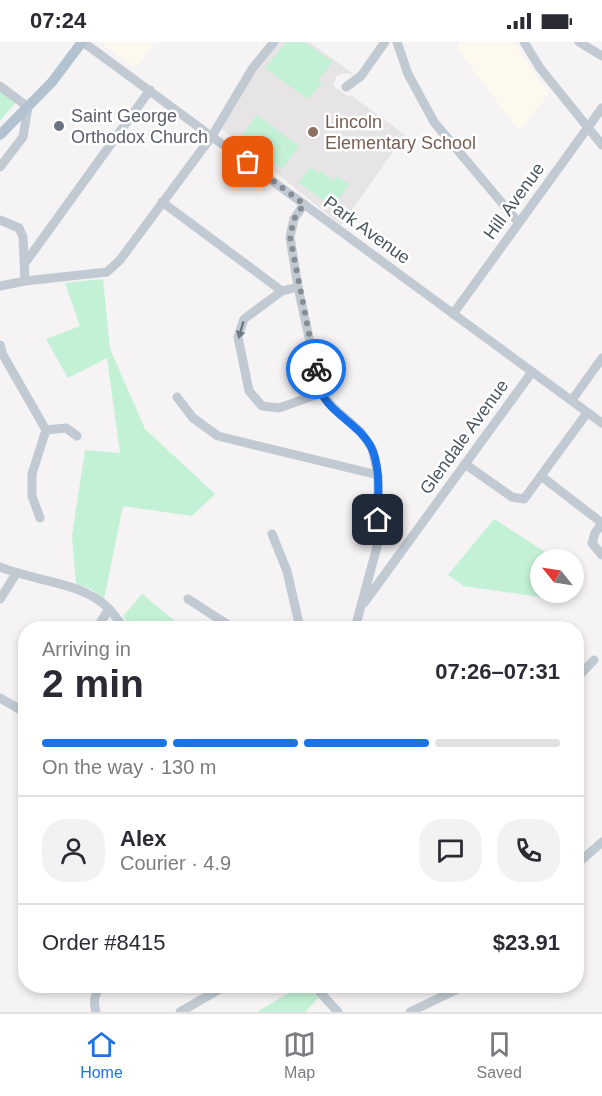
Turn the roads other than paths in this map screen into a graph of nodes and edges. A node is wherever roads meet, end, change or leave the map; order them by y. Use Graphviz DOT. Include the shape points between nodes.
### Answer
graph roads {
  1 [pos="82,42"];
  2 [pos="274,42"];
  3 [pos="385,42"];
  4 [pos="397,42"];
  5 [pos="524,42"];
  6 [pos="579,42"];
  7 [pos="602,56"];
  8 [pos="346,87"];
  9 [pos="1,89"];
  10 [pos="150,90"];
  11 [pos="28,107"];
  12 [pos="602,108"];
  13 [pos="587,128"];
  14 [pos="0,135"];
  15 [pos="212,136"];
  16 [pos="602,145"];
  17 [pos="0,167"];
  18 [pos="162,202"];
  19 [pos="304,204"];
  20 [pos="0,220"];
  21 [pos="518,222"];
  22 [pos="25,263"];
  23 [pos="25,281"];
  24 [pos="0,286"];
  25 [pos="298,287"];
  26 [pos="282,291"];
  27 [pos="453,314"];
  28 [pos="0,345"];
  29 [pos="602,358"];
  30 [pos="532,372"];
  31 [pos="321,393"];
  32 [pos="177,397"];
  33 [pos="572,400"];
  34 [pos="587,413"];
  35 [pos="602,423"];
  36 [pos="46,430"];
  37 [pos="77,436"];
  38 [pos="465,464"];
  39 [pos="378,475"];
  40 [pos="541,476"];
  41 [pos="40,518"];
  42 [pos="602,523"];
  43 [pos="272,534"];
  44 [pos="602,555"];
  45 [pos="0,567"];
  46 [pos="16,574"];
  47 [pos="0,599"];
  48 [pos="188,599"];
  49 [pos="361,608"];
  50 [pos="109,609"];
  51 [pos="101,621"];
  52 [pos="118,621"];
  53 [pos="222,621"];
  54 [pos="298,621"];
  55 [pos="357,621"];
  56 [pos="594,660"];
  57 [pos="584,671"];
  58 [pos="0,698"];
  59 [pos="18,708"];
  60 [pos="602,842"];
  61 [pos="584,858"];
  62 [pos="96,993"];
  63 [pos="213,993"];
  64 [pos="320,993"];
  65 [pos="449,993"];
  66 [pos="96,1012"];
  67 [pos="180,1012"];
  68 [pos="338,1012"];
  69 [pos="410,1012"];
  1 -- 10 [label="street, Park Avenue"];
  1 -- 11 [label="main road"];
  2 -- 15 [label="street" via="252,69"];
  3 -- 8 [label="street" via="361,76"];
  4 -- 21 [label="street" via="408,74 434,122"];
  5 -- 13 [label="street"];
  6 -- 7 [label="street"];
  9 -- 11 [label="street"];
  10 -- 15 [label="street, Park Avenue"];
  10 -- 22 [label="street"];
  11 -- 14 [label="main road"];
  11 -- 17 [label="street" via="23,137"];
  12 -- 13 [label="street, Hill Avenue"];
  13 -- 16 [label="street"];
  13 -- 21 [label="street, Hill Avenue"];
  15 -- 18 [label="street"];
  15 -- 19 [label="street, Park Avenue"];
  18 -- 23 [label="street" via="107,272"];
  18 -- 26 [label="street"];
  19 -- 25 [label="street" via="294,219 290,237"];
  19 -- 27 [label="street, Park Avenue"];
  20 -- 22 [label="street" via="19,228 24,237"];
  21 -- 27 [label="street, Hill Avenue"];
  22 -- 23 [label="street"];
  23 -- 24 [label="street"];
  25 -- 26 [label="street"];
  25 -- 31 [label="street"];
  26 -- 31 [label="street, one-way" via="244,319 238,337 249,391 262,406 279,408"];
  27 -- 30 [label="street, Park Avenue"];
  28 -- 36 [label="street"];
  29 -- 33 [label="street"];
  30 -- 33 [label="street, Park Avenue"];
  30 -- 38 [label="street, Glendale Avenue"];
  31 -- 39 [label="street" via="372,448"];
  32 -- 39 [label="street" via="193,418 218,436"];
  33 -- 34 [label="street, Park Avenue"];
  34 -- 35 [label="street, Park Avenue"];
  34 -- 40 [label="street"];
  36 -- 37 [label="street" via="66,428"];
  36 -- 41 [label="street" via="32,474 32,496"];
  38 -- 40 [label="street" via="512,497 524,500"];
  38 -- 49 [label="street, Glendale Avenue"];
  39 -- 49 [label="street" via="378,543"];
  40 -- 42 [label="street"];
  42 -- 44 [label="street" via="592,543"];
  43 -- 54 [label="street" via="287,571"];
  45 -- 46 [label="street"];
  46 -- 47 [label="street"];
  46 -- 50 [label="street" via="84,592"];
  48 -- 53 [label="street"];
  49 -- 55 [label="street"];
  50 -- 51 [label="street"];
  50 -- 52 [label="street"];
  56 -- 57 [label="street"];
  58 -- 59 [label="street"];
  60 -- 61 [label="street"];
  62 -- 66 [label="street" via="93,1001"];
  63 -- 67 [label="street"];
  64 -- 68 [label="street"];
  65 -- 69 [label="street"];
}
